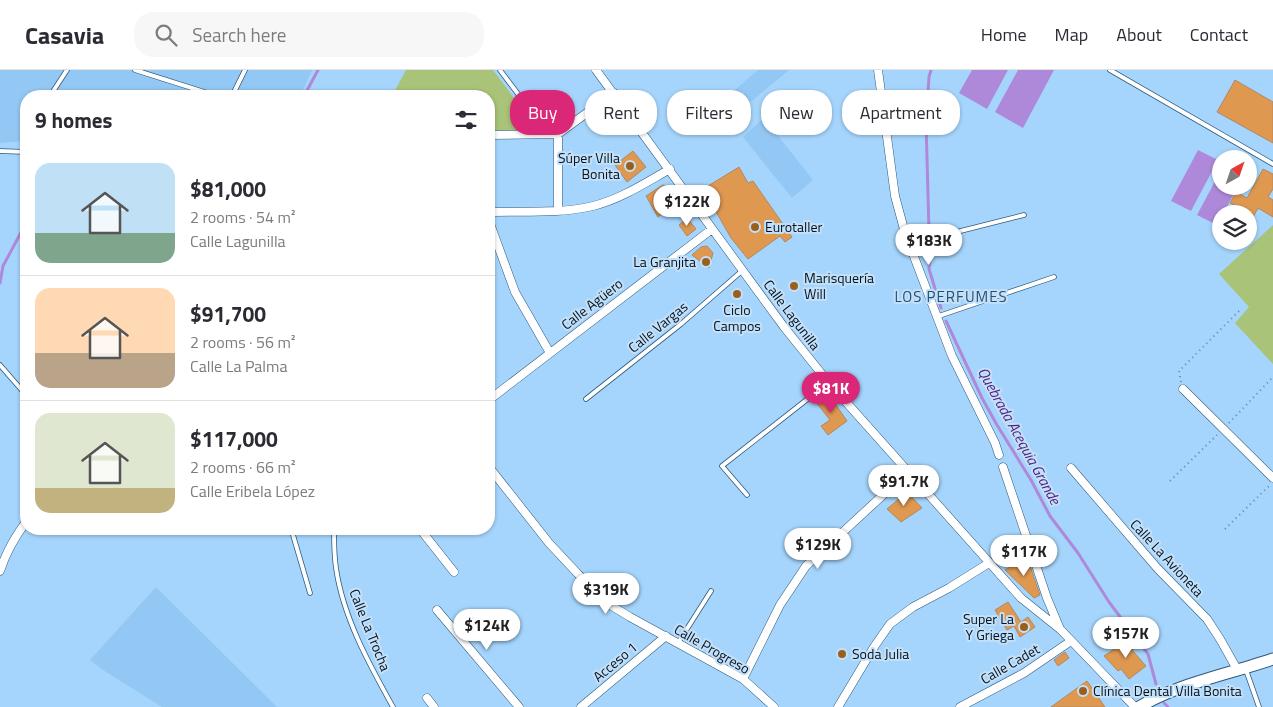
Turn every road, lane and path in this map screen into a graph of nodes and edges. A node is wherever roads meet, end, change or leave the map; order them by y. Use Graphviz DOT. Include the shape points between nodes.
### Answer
graph roads {
  1 [pos="67,70"];
  2 [pos="135,70"];
  3 [pos="245,70"];
  4 [pos="500,70"];
  5 [pos="596,70"];
  6 [pos="878,70"];
  7 [pos="1110,70"];
  8 [pos="54,90"];
  9 [pos="198,90"];
  10 [pos="235,90"];
  11 [pos="515,90"];
  12 [pos="611,90"];
  13 [pos="495,135"];
  14 [pos="510,135"];
  15 [pos="558,135"];
  16 [pos="645,135"];
  17 [pos="0,151"];
  18 [pos="20,152"];
  19 [pos="1273,164"];
  20 [pos="670,169"];
  21 [pos="558,210"];
  22 [pos="495,212"];
  23 [pos="1024,215"];
  24 [pos="712,228"];
  25 [pos="495,238"];
  26 [pos="909,244"];
  27 [pos="743,270"];
  28 [pos="1054,277"];
  29 [pos="1239,311"];
  30 [pos="936,317"];
  31 [pos="550,353"];
  32 [pos="0,365"];
  33 [pos="1273,377"];
  34 [pos="828,382"];
  35 [pos="20,388"];
  36 [pos="1183,389"];
  37 [pos="495,395"];
  38 [pos="586,399"];
  39 [pos="1224,429"];
  40 [pos="999,455"];
  41 [pos="1003,466"];
  42 [pos="1071,468"];
  43 [pos="908,472"];
  44 [pos="495,476"];
  45 [pos="1273,478"];
  46 [pos="1170,481"];
  47 [pos="1273,482"];
  48 [pos="747,495"];
  49 [pos="1225,529"];
  50 [pos="20,530"];
  51 [pos="293,535"];
  52 [pos="334,535"];
  53 [pos="425,535"];
  54 [pos="989,563"];
  55 [pos="0,571"];
  56 [pos="454,572"];
  57 [pos="710,591"];
  58 [pos="310,593"];
  59 [pos="437,610"];
  60 [pos="1061,630"];
  61 [pos="666,636"];
  62 [pos="1071,641"];
  63 [pos="678,643"];
  64 [pos="1273,659"];
  65 [pos="1241,669"];
  66 [pos="743,680"];
  67 [pos="427,698"];
  68 [pos="1160,699"];
  69 [pos="393,707"];
  70 [pos="434,707"];
  71 [pos="519,707"];
  72 [pos="581,707"];
  73 [pos="774,707"];
  74 [pos="838,707"];
  75 [pos="960,707"];
  76 [pos="1135,707"];
  77 [pos="1139,707"];
  78 [pos="1258,707"];
  1 -- 8 [label="lane"];
  2 -- 9 [label="lane"];
  3 -- 10 [label="lane"];
  4 -- 11 [label="lane"];
  5 -- 12 [label="street, Calle Lagunilla"];
  6 -- 26 [label="street" via="895,196"];
  7 -- 19 [label="lane"];
  13 -- 14 [label="street"];
  15 -- 21 [label="street"];
  16 -- 20 [label="street, Calle Lagunilla"];
  17 -- 18 [label="lane"];
  20 -- 21 [label="street" via="622,196 593,206"];
  20 -- 24 [label="street, Calle Lagunilla"];
  21 -- 22 [label="street"];
  23 -- 26 [label="lane"];
  24 -- 27 [label="street, Calle Lagunilla"];
  24 -- 31 [label="street, Calle Agüero"];
  25 -- 31 [label="street" via="514,292"];
  26 -- 30 [label="street"];
  27 -- 34 [label="street, Calle Lagunilla"];
  27 -- 38 [label="lane, Calle Vargas"];
  28 -- 30 [label="lane"];
  29 -- 36 [label="path" via="1179,371"];
  30 -- 40 [label="street"];
  31 -- 37 [label="street, Calle Agüero"];
  32 -- 35 [label="lane"];
  33 -- 39 [label="path"];
  34 -- 43 [label="street, Calle Lagunilla"];
  34 -- 48 [label="lane" via="722,466"];
  36 -- 39 [label="street"];
  39 -- 45 [label="street"];
  39 -- 46 [label="path"];
  41 -- 60 [label="street" via="1047,598"];
  42 -- 65 [label="street, Calle La Avioneta" via="1158,569 1207,619"];
  43 -- 54 [label="street, Calle Lagunilla"];
  43 -- 66 [label="street" via="806,566 780,605"];
  44 -- 61 [label="street, Calle Progreso" via="549,543 607,603"];
  47 -- 49 [label="path"];
  50 -- 55 [label="street" via="6,552"];
  51 -- 58 [label="lane"];
  52 -- 69 [label="lane, Calle La Trocha" via="336,568 347,612"];
  53 -- 56 [label="street"];
  54 -- 60 [label="street, Calle Lagunilla" via="1021,598"];
  54 -- 74 [label="street" via="890,624"];
  57 -- 63 [label="lane"];
  59 -- 71 [label="street"];
  60 -- 62 [label="street, Calle Lagunilla"];
  61 -- 63 [label="street, Calle Progreso"];
  61 -- 72 [label="street, Acceso 1"];
  62 -- 75 [label="street, Calle Cadet" via="1024,673"];
  62 -- 76 [label="street, Calle Lagunilla"];
  63 -- 66 [label="street, Calle Progreso"];
  64 -- 65 [label="main road"];
  65 -- 68 [label="main road"];
  65 -- 78 [label="lane"];
  66 -- 73 [label="street, Calle Progreso"];
  67 -- 70 [label="street"];
  68 -- 77 [label="main road"];
}
